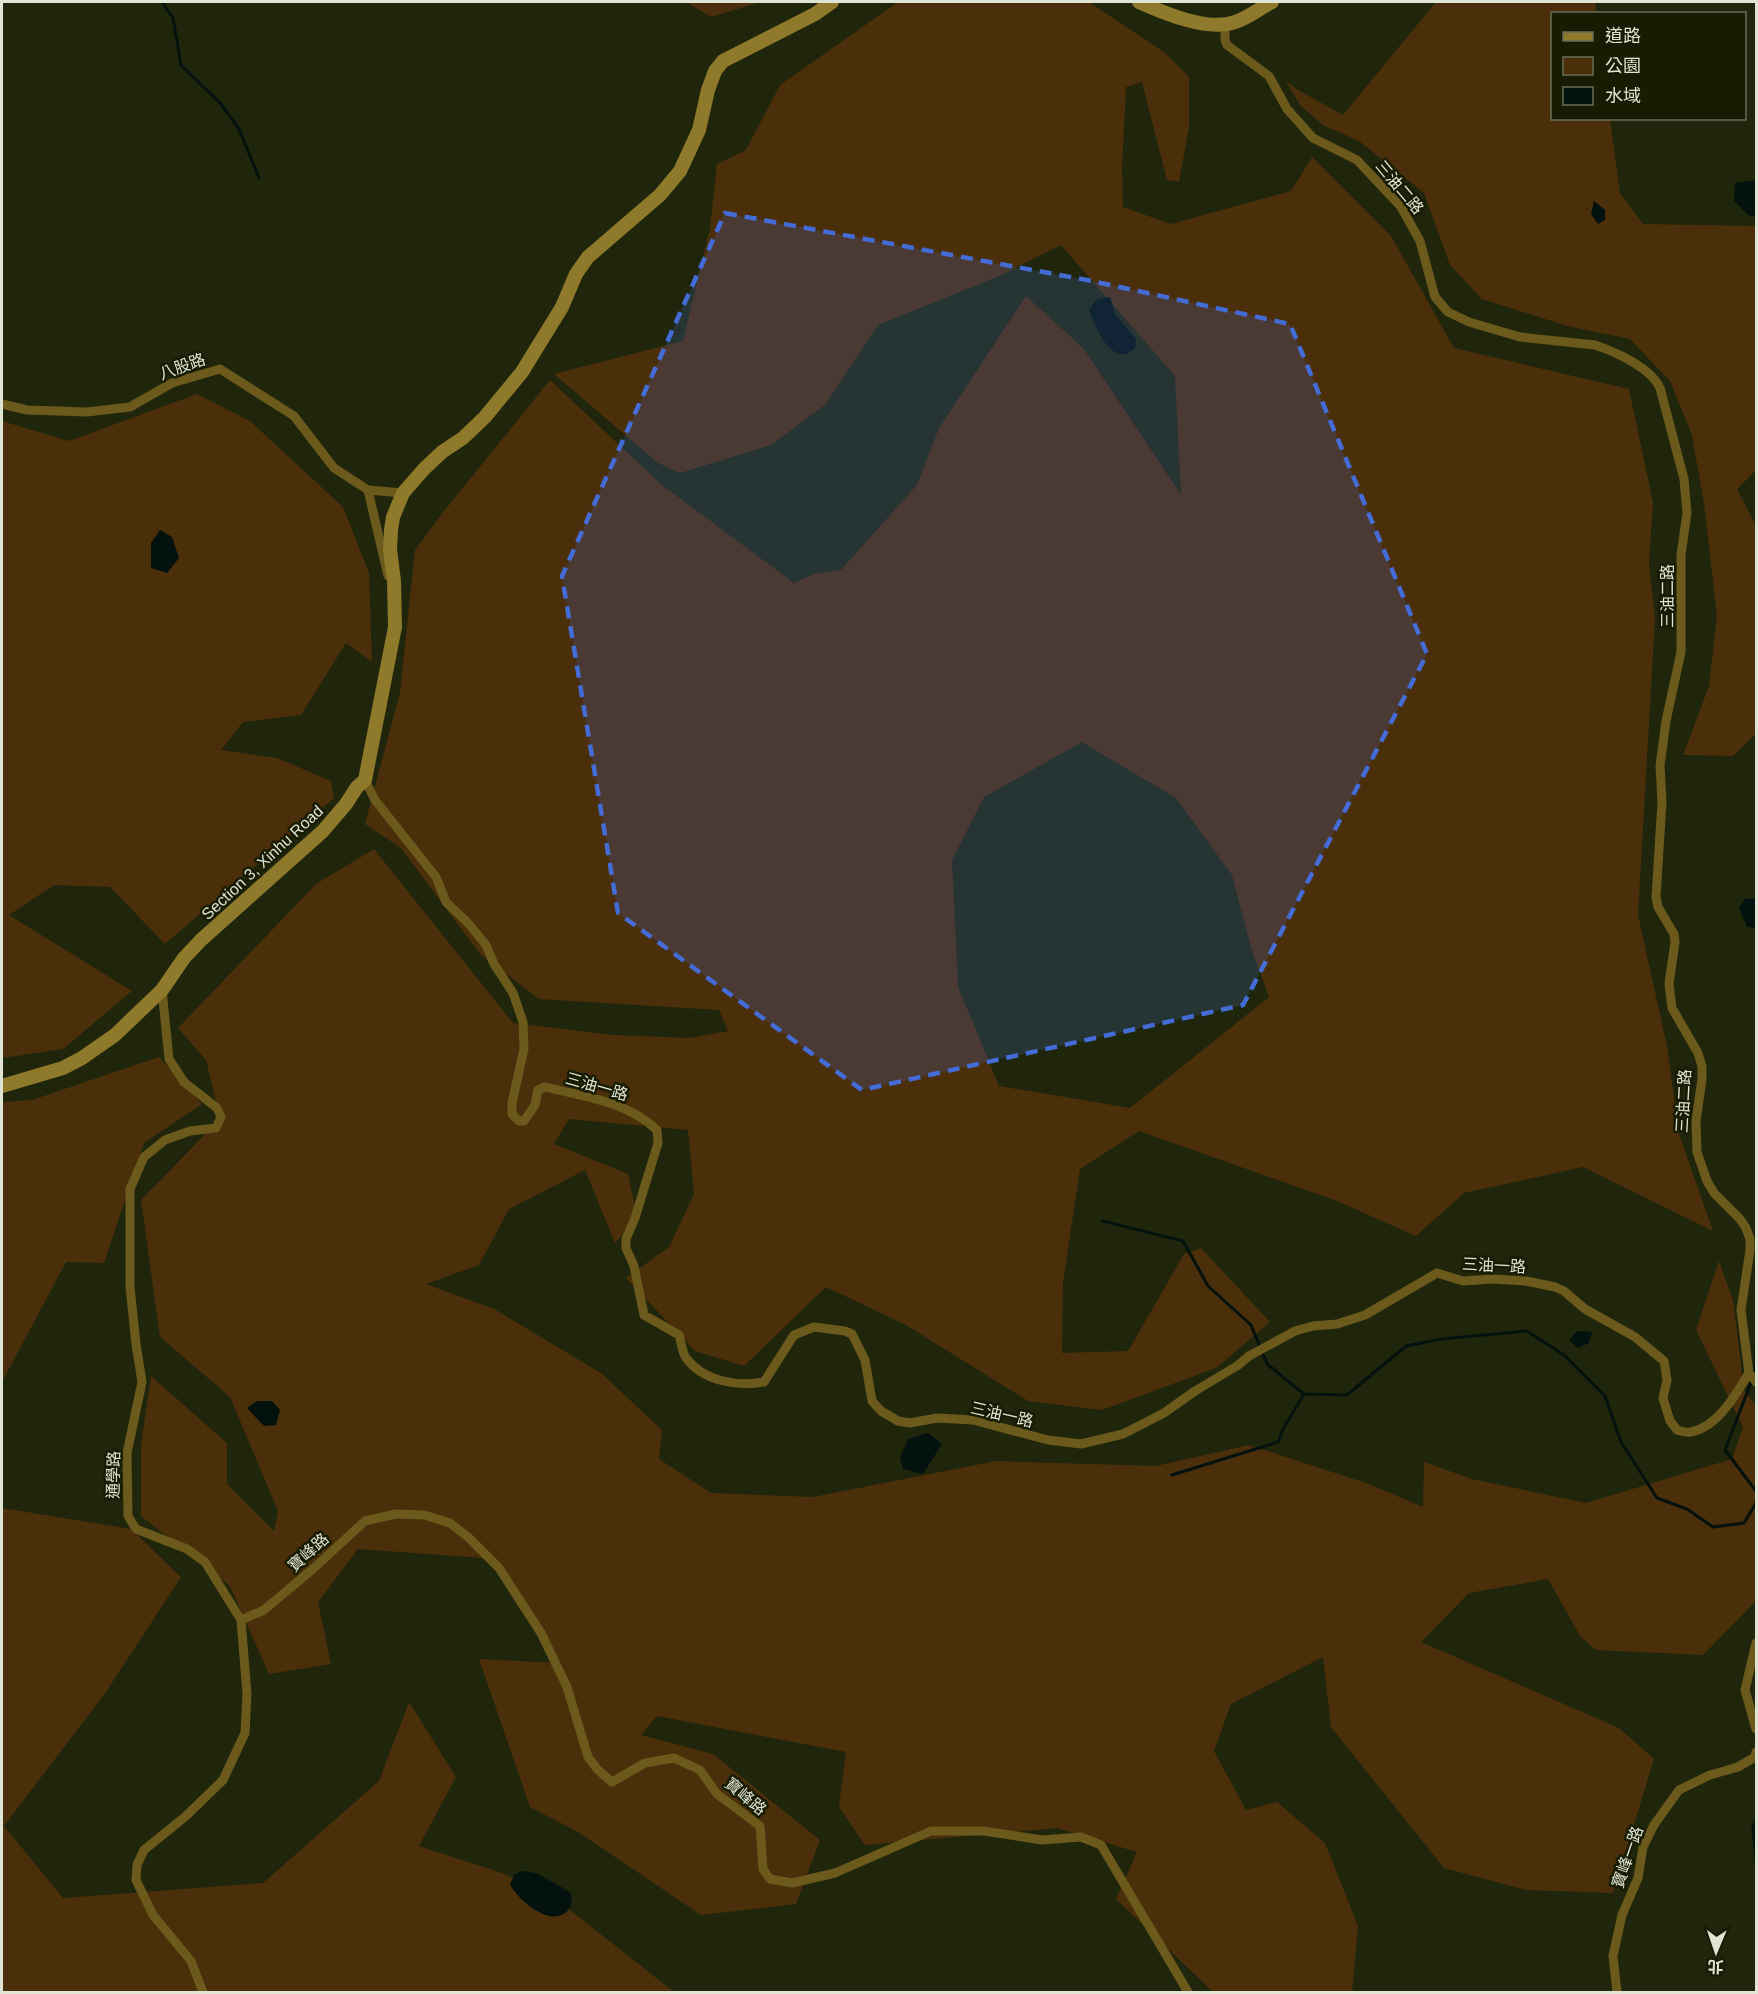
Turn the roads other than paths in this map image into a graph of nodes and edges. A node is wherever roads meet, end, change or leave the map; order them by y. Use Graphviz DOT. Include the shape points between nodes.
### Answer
graph roads {
  1 [pos="832,2"];
  2 [pos="1139,2"];
  3 [pos="1272,2"];
  4 [pos="1225,24"];
  5 [pos="2,404"];
  6 [pos="368,490"];
  7 [pos="403,493"];
  8 [pos="394,605"];
  9 [pos="364,780"];
  10 [pos="162,990"];
  11 [pos="2,1086"];
  12 [pos="1749,1373"];
  13 [pos="1756,1382"];
  14 [pos="241,1620"];
  15 [pos="1756,1642"];
  16 [pos="1756,1729"];
  17 [pos="1756,1752"];
  18 [pos="202,1992"];
  19 [pos="1188,1992"];
  20 [pos="1617,1992"];
  1 -- 7 [label="street, Section 3, Xinhu Road" via="723,61 715,71 699,130 680,171 660,195 588,257 522,372 485,417"];
  2 -- 4 [label="street" via="1177,17"];
  3 -- 4 [label="street"];
  4 -- 12 [label="street, 三油二路" via="1227,45 1269,76 1287,110 1313,138 1358,160 1401,207 1420,241 1435,297 1448,312 1520,337 1607,349 1656,378 1660,387 1684,478 1687,513 1681,555 1681,645 1660,766 1662,810 1656,897 1676,942 1669,984 1672,1008 1702,1066 1697,1152 1714,1193 1740,1220 1750,1239 1741,1310"];
  5 -- 6 [label="street, 八股路" via="27,410 87,412 130,407 172,383 220,369 294,416 334,468"];
  6 -- 7 [label="street, 八股路"];
  6 -- 8 [label="street"];
  7 -- 8 [label="street, Section 3, Xinhu Road" via="391,530"];
  8 -- 9 [label="street, Section 3, Xinhu Road" via="395,627"];
  9 -- 10 [label="street, Section 3, Xinhu Road" via="323,831 190,952"];
  9 -- 12 [label="street, 三油一路" via="385,814 436,878 446,902 486,945 513,993 523,1022 524,1049 512,1114 524,1121 535,1105 538,1090 545,1087 615,1104 657,1130 658,1143 626,1248 644,1315 679,1335 685,1357 709,1378 747,1385 764,1382 794,1335 814,1327 845,1330 852,1334 865,1360 872,1401 898,1421 973,1420 1048,1440 1081,1444 1123,1434 1164,1413 1249,1356 1295,1331 1365,1315 1437,1274 1463,1281 1526,1281 1555,1287 1635,1337 1664,1360 1667,1380 1663,1398 1677,1430 1690,1432 1720,1414"];
  10 -- 11 [label="street, Section 3, Xinhu Road" via="114,1035 81,1058 63,1068"];
  10 -- 14 [label="street, 通學路" via="169,1059 184,1082 217,1108 221,1117 216,1128 190,1131 158,1145 144,1157 130,1189 130,1287 142,1382 127,1453 128,1516 136,1530 187,1550 205,1562"];
  12 -- 13 [label="street"];
  14 -- 18 [label="street, 通學路" via="247,1694 245,1734 223,1780 144,1850 137,1865 136,1880 153,1916 191,1960"];
  14 -- 19 [label="street, 寶峰路" via="264,1610 365,1521 396,1514 424,1515 450,1523 499,1568 541,1633 567,1687 588,1757 612,1782 645,1763 675,1758 700,1770 717,1794 760,1826 763,1869 770,1880 792,1883 835,1873 931,1831 984,1831 1042,1840 1081,1837 1101,1845"];
  15 -- 16 [label="street" via="1745,1689"];
  17 -- 20 [label="street, 寶峰一路" via="1755,1757 1738,1767 1679,1790 1654,1825 1643,1847 1638,1878 1619,1925 1613,1956"];
}
